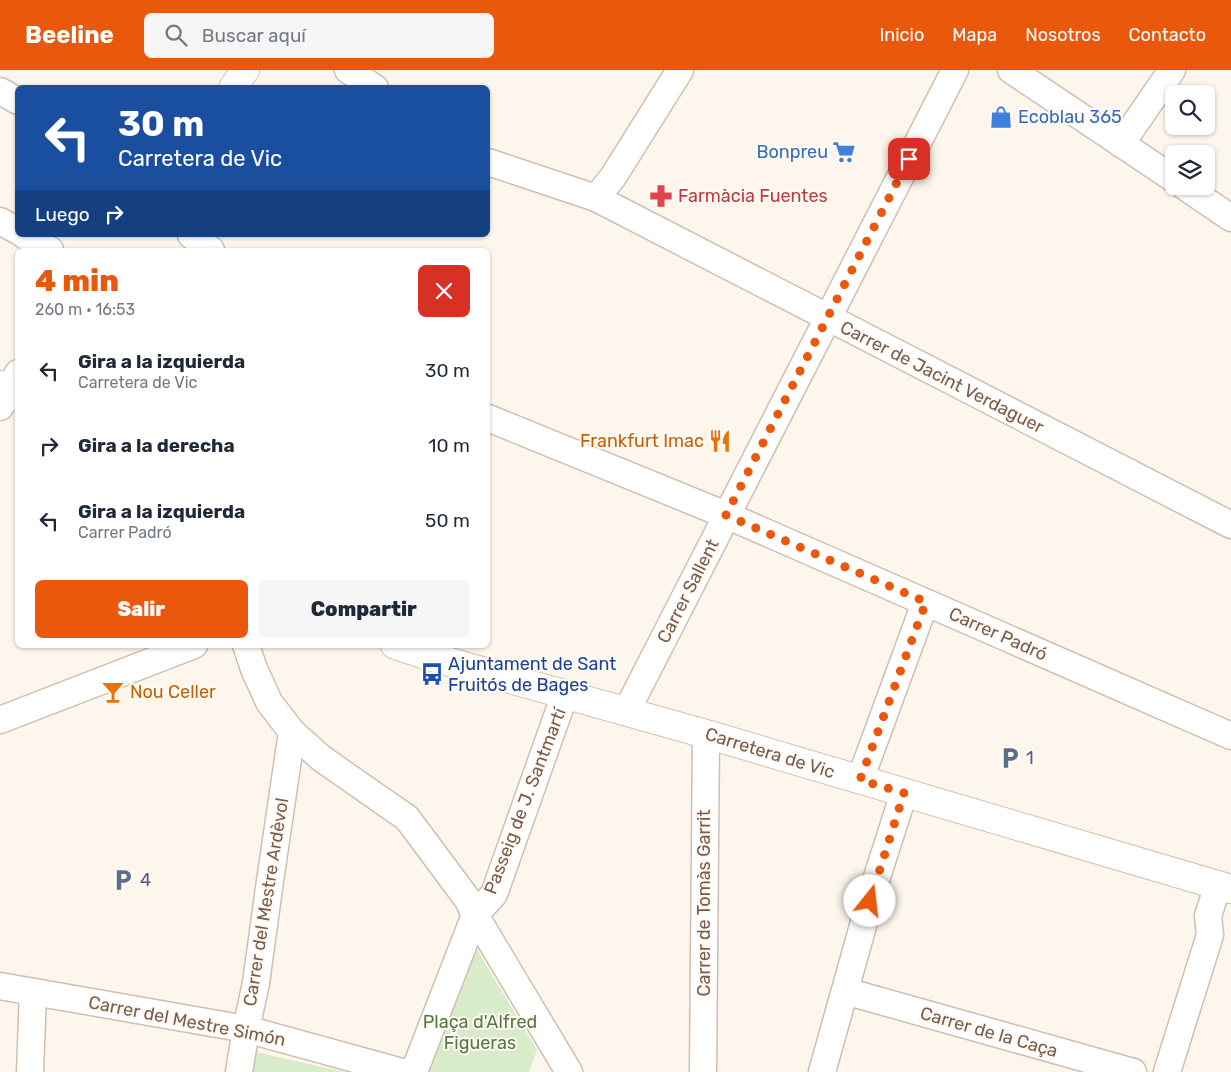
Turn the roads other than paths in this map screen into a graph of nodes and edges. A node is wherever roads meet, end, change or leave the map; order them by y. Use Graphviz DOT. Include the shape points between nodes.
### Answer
graph roads {
  1 [pos="245,70"];
  2 [pos="348,70"];
  3 [pos="680,70"];
  4 [pos="955,70"];
  5 [pos="1011,70"];
  6 [pos="1172,70"];
  7 [pos="235,85"];
  8 [pos="370,85"];
  9 [pos="0,91"];
  10 [pos="15,100"];
  11 [pos="1121,144"];
  12 [pos="490,163"];
  13 [pos="1165,174"];
  14 [pos="1197,195"];
  15 [pos="596,198"];
  16 [pos="1231,218"];
  17 [pos="0,221"];
  18 [pos="15,229"];
  19 [pos="27,237"];
  20 [pos="194,237"];
  21 [pos="47,248"];
  22 [pos="208,248"];
  23 [pos="828,318"];
  24 [pos="490,419"];
  25 [pos="726,515"];
  26 [pos="1231,526"];
  27 [pos="926,602"];
  28 [pos="186,648"];
  29 [pos="247,648"];
  30 [pos="404,648"];
  31 [pos="565,694"];
  32 [pos="626,712"];
  33 [pos="0,720"];
  34 [pos="292,732"];
  35 [pos="706,734"];
  36 [pos="1231,736"];
  37 [pos="860,780"];
  38 [pos="904,793"];
  39 [pos="1227,889"];
  40 [pos="475,915"];
  41 [pos="0,986"];
  42 [pos="845,991"];
  43 [pos="33,992"];
  44 [pos="246,1029"];
  45 [pos="560,1066"];
  46 [pos="30,1072"];
  47 [pos="239,1072"];
  48 [pos="402,1072"];
  49 [pos="414,1072"];
  50 [pos="703,1072"];
  51 [pos="822,1072"];
  52 [pos="1134,1072"];
  53 [pos="1167,1072"];
  1 -- 7 [label="main road"];
  2 -- 8 [label="street"];
  3 -- 15 [label="street" via="613,177"];
  4 -- 23 [label="street, Carrer Sallent"];
  5 -- 11 [label="street"];
  6 -- 11 [label="street"];
  9 -- 10 [label="street"];
  11 -- 13 [label="street"];
  12 -- 15 [label="street, Carrer de Jacint Verdaguer"];
  14 -- 16 [label="street"];
  15 -- 23 [label="street, Carrer de Jacint Verdaguer"];
  17 -- 18 [label="street"];
  19 -- 21 [label="street"];
  20 -- 22 [label="street"];
  23 -- 25 [label="street, Carrer Sallent"];
  23 -- 26 [label="street, Carrer de Jacint Verdaguer"];
  24 -- 25 [label="street, Carrer Padró"];
  25 -- 27 [label="street, Carrer Padró"];
  25 -- 32 [label="street, Carrer Sallent"];
  27 -- 36 [label="street, Carrer Padró"];
  27 -- 37 [label="street"];
  28 -- 33 [label="street"];
  29 -- 34 [label="street" via="269,702"];
  30 -- 31 [label="main road, Carretera de Vic"];
  31 -- 32 [label="main road, Carretera de Vic"];
  31 -- 40 [label="street, Passeig de J. Santmartí" via="494,894"];
  32 -- 35 [label="main road, Carretera de Vic"];
  34 -- 40 [label="street" via="321,758 407,818 468,900"];
  34 -- 44 [label="street, Carrer del Mestre Ardèvol" via="256,984"];
  35 -- 37 [label="main road, Carretera de Vic"];
  35 -- 50 [label="street, Carrer de Tomàs Garrit"];
  37 -- 38 [label="main road, Carretera de Vic"];
  38 -- 39 [label="main road, Carretera de Vic"];
  38 -- 42 [label="street"];
  39 -- 53 [label="street" via="1208,916 1210,935"];
  40 -- 45 [label="street"];
  40 -- 49 [label="street, Passeig de J. Santmartí"];
  41 -- 43 [label="street, Carrer del Mestre Simón"];
  42 -- 51 [label="street"];
  42 -- 52 [label="street, Carrer de la Caça"];
  43 -- 44 [label="street, Carrer del Mestre Simón"];
  43 -- 46 [label="street"];
  44 -- 47 [label="street, Carrer del Mestre Ardèvol"];
  44 -- 48 [label="street, Carrer del Mestre Simón"];
}
